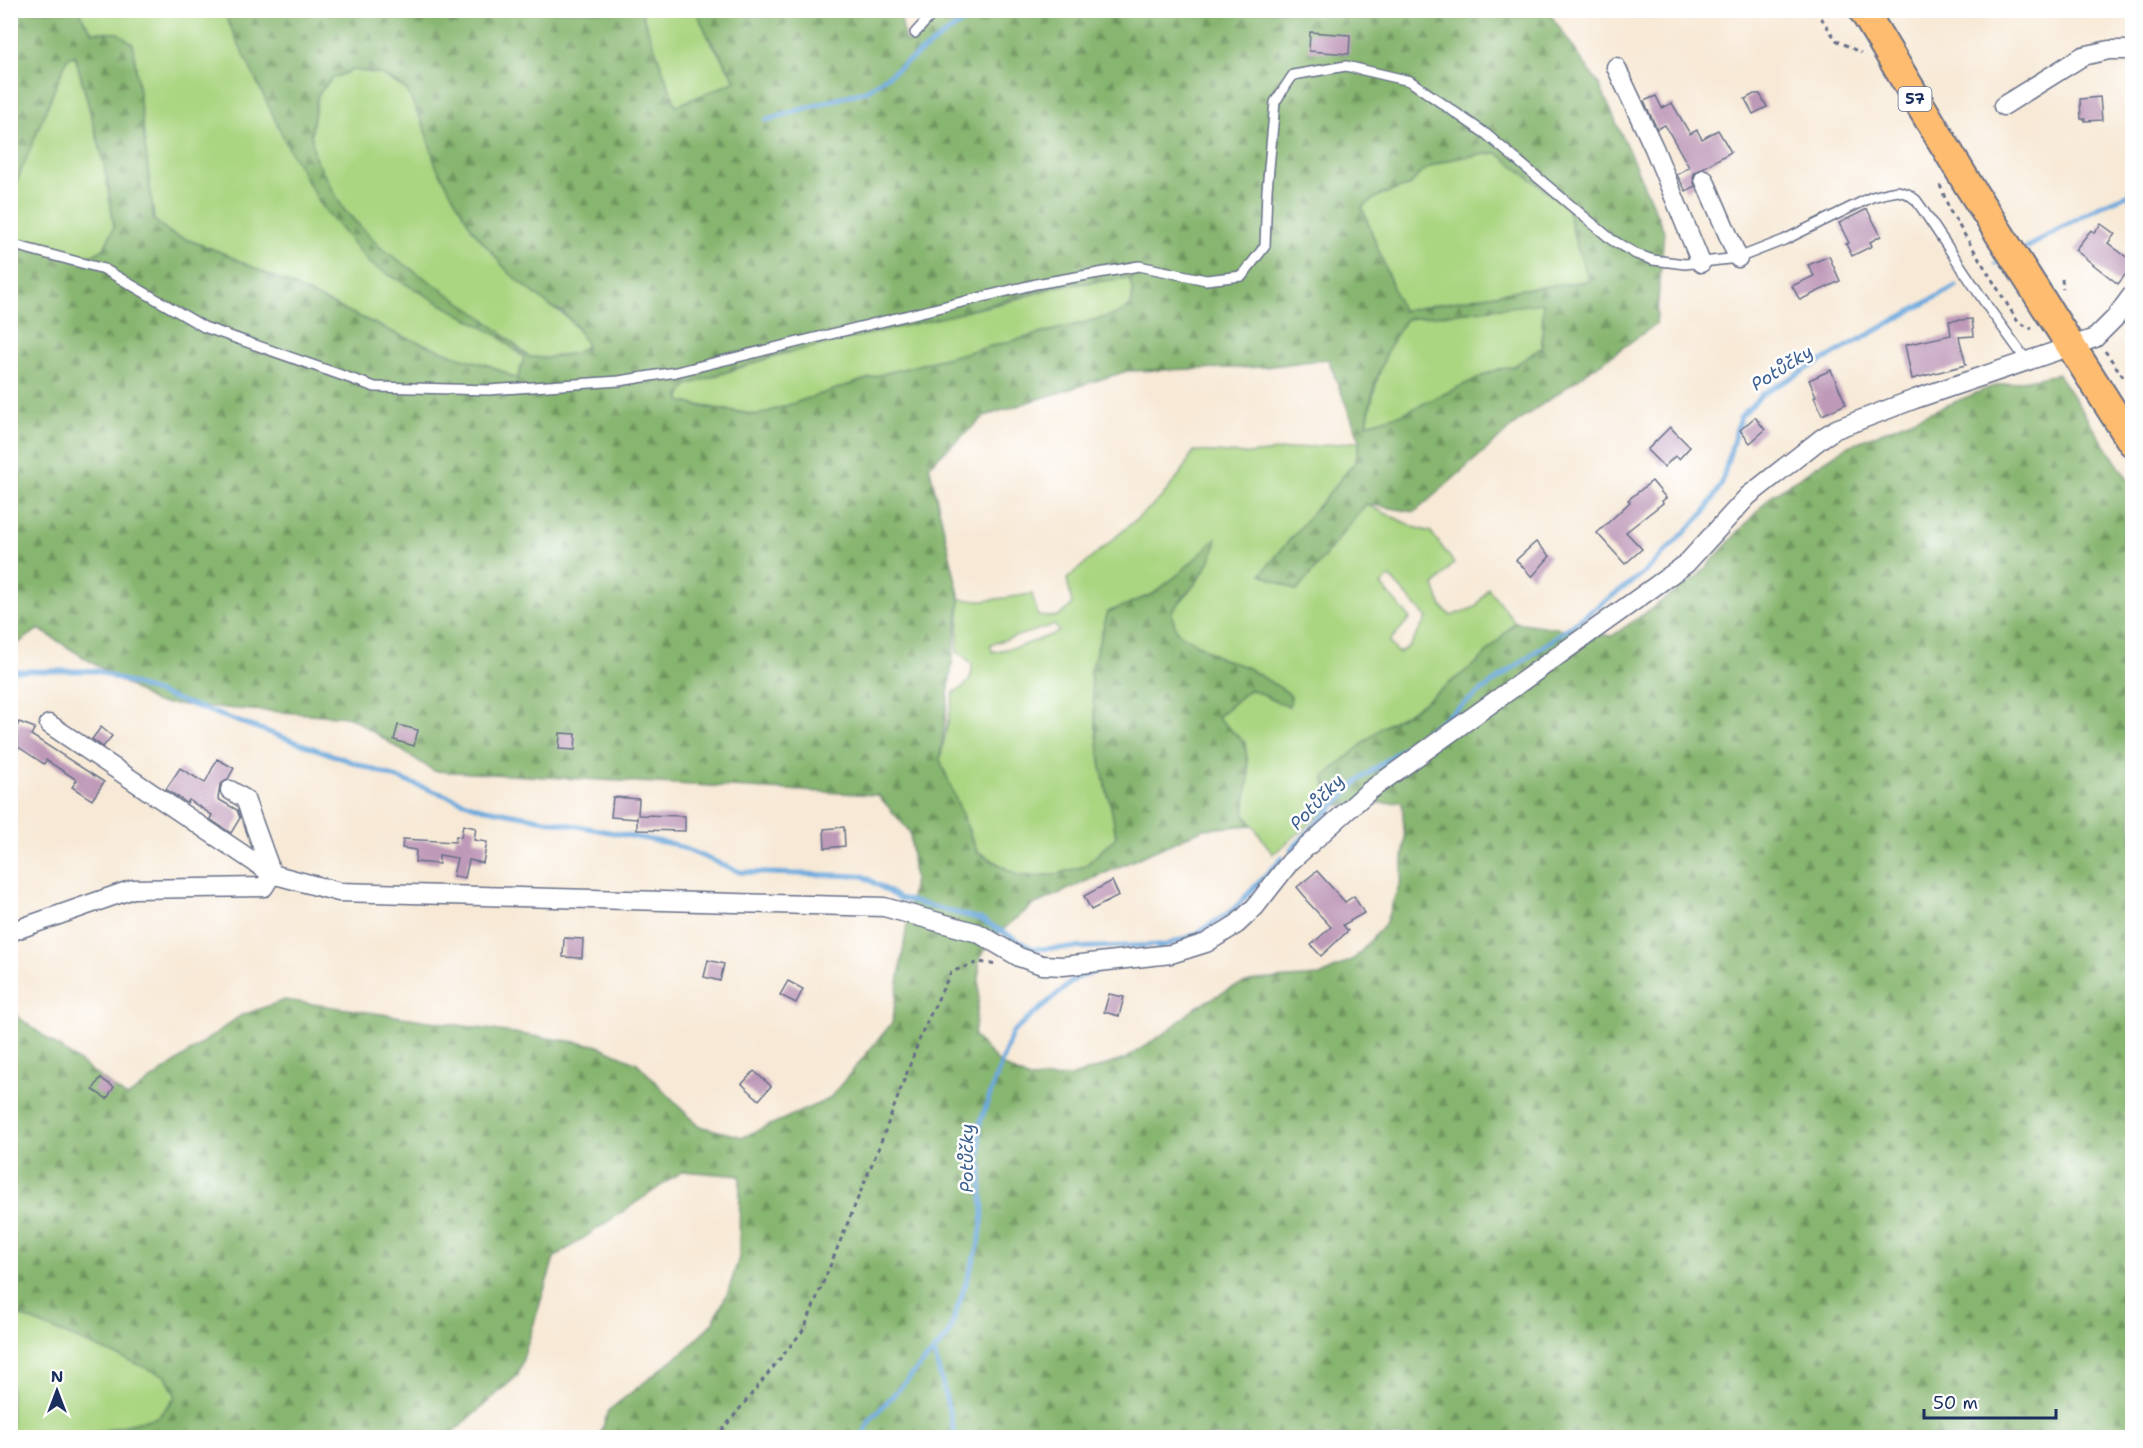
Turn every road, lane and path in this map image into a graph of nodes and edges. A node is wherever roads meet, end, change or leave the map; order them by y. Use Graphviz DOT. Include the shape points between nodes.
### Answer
graph roads {
  1 [pos="936,10"];
  2 [pos="1816,10"];
  3 [pos="1863,10"];
  4 [pos="915,33"];
  5 [pos="2133,50"];
  6 [pos="1866,61"];
  7 [pos="1616,68"];
  8 [pos="2003,106"];
  9 [pos="1934,176"];
  10 [pos="1704,179"];
  11 [pos="10,244"];
  12 [pos="1738,258"];
  13 [pos="1701,263"];
  14 [pos="2133,295"];
  15 [pos="2060,349"];
  16 [pos="2027,361"];
  17 [pos="2133,442"];
  18 [pos="49,724"];
  19 [pos="230,790"];
  20 [pos="272,874"];
  21 [pos="10,932"];
  22 [pos="1005,967"];
  23 [pos="716,1437"];
  1 -- 4 [label="lane"];
  2 -- 6 [label="path" via="1836,40 1860,52"];
  3 -- 15 [label="main road, 57"];
  5 -- 8 [label="street" via="2083,56"];
  7 -- 13 [label="street"];
  9 -- 15 [label="path" via="1950,211 2018,322"];
  10 -- 12 [label="street"];
  11 -- 13 [label="lane" via="104,268 204,327 375,387 489,390 619,381 676,372 1048,282 1139,267 1206,280 1242,276 1265,246 1275,102 1293,75 1346,66 1410,81 1486,134 1612,240 1636,254 1669,263"];
  12 -- 13 [label="lane"];
  12 -- 16 [label="lane" via="1872,197 1898,191 1908,194 1916,200"];
  14 -- 15 [label="street" via="2095,338"];
  15 -- 16 [label="street"];
  15 -- 17 [label="main road, 57"];
  16 -- 20 [label="street" via="1915,399 1822,438 1748,496 1686,564 1369,791 1290,862 1256,907 1237,924 1206,943 1171,954 1042,965 1019,957 978,933 884,907 339,892"];
  18 -- 20 [label="street"];
  19 -- 20 [label="street" via="245,799"];
  20 -- 21 [label="street" via="264,887 133,889"];
  22 -- 23 [label="path" via="979,962 951,972 923,1030 804,1329"];
}
